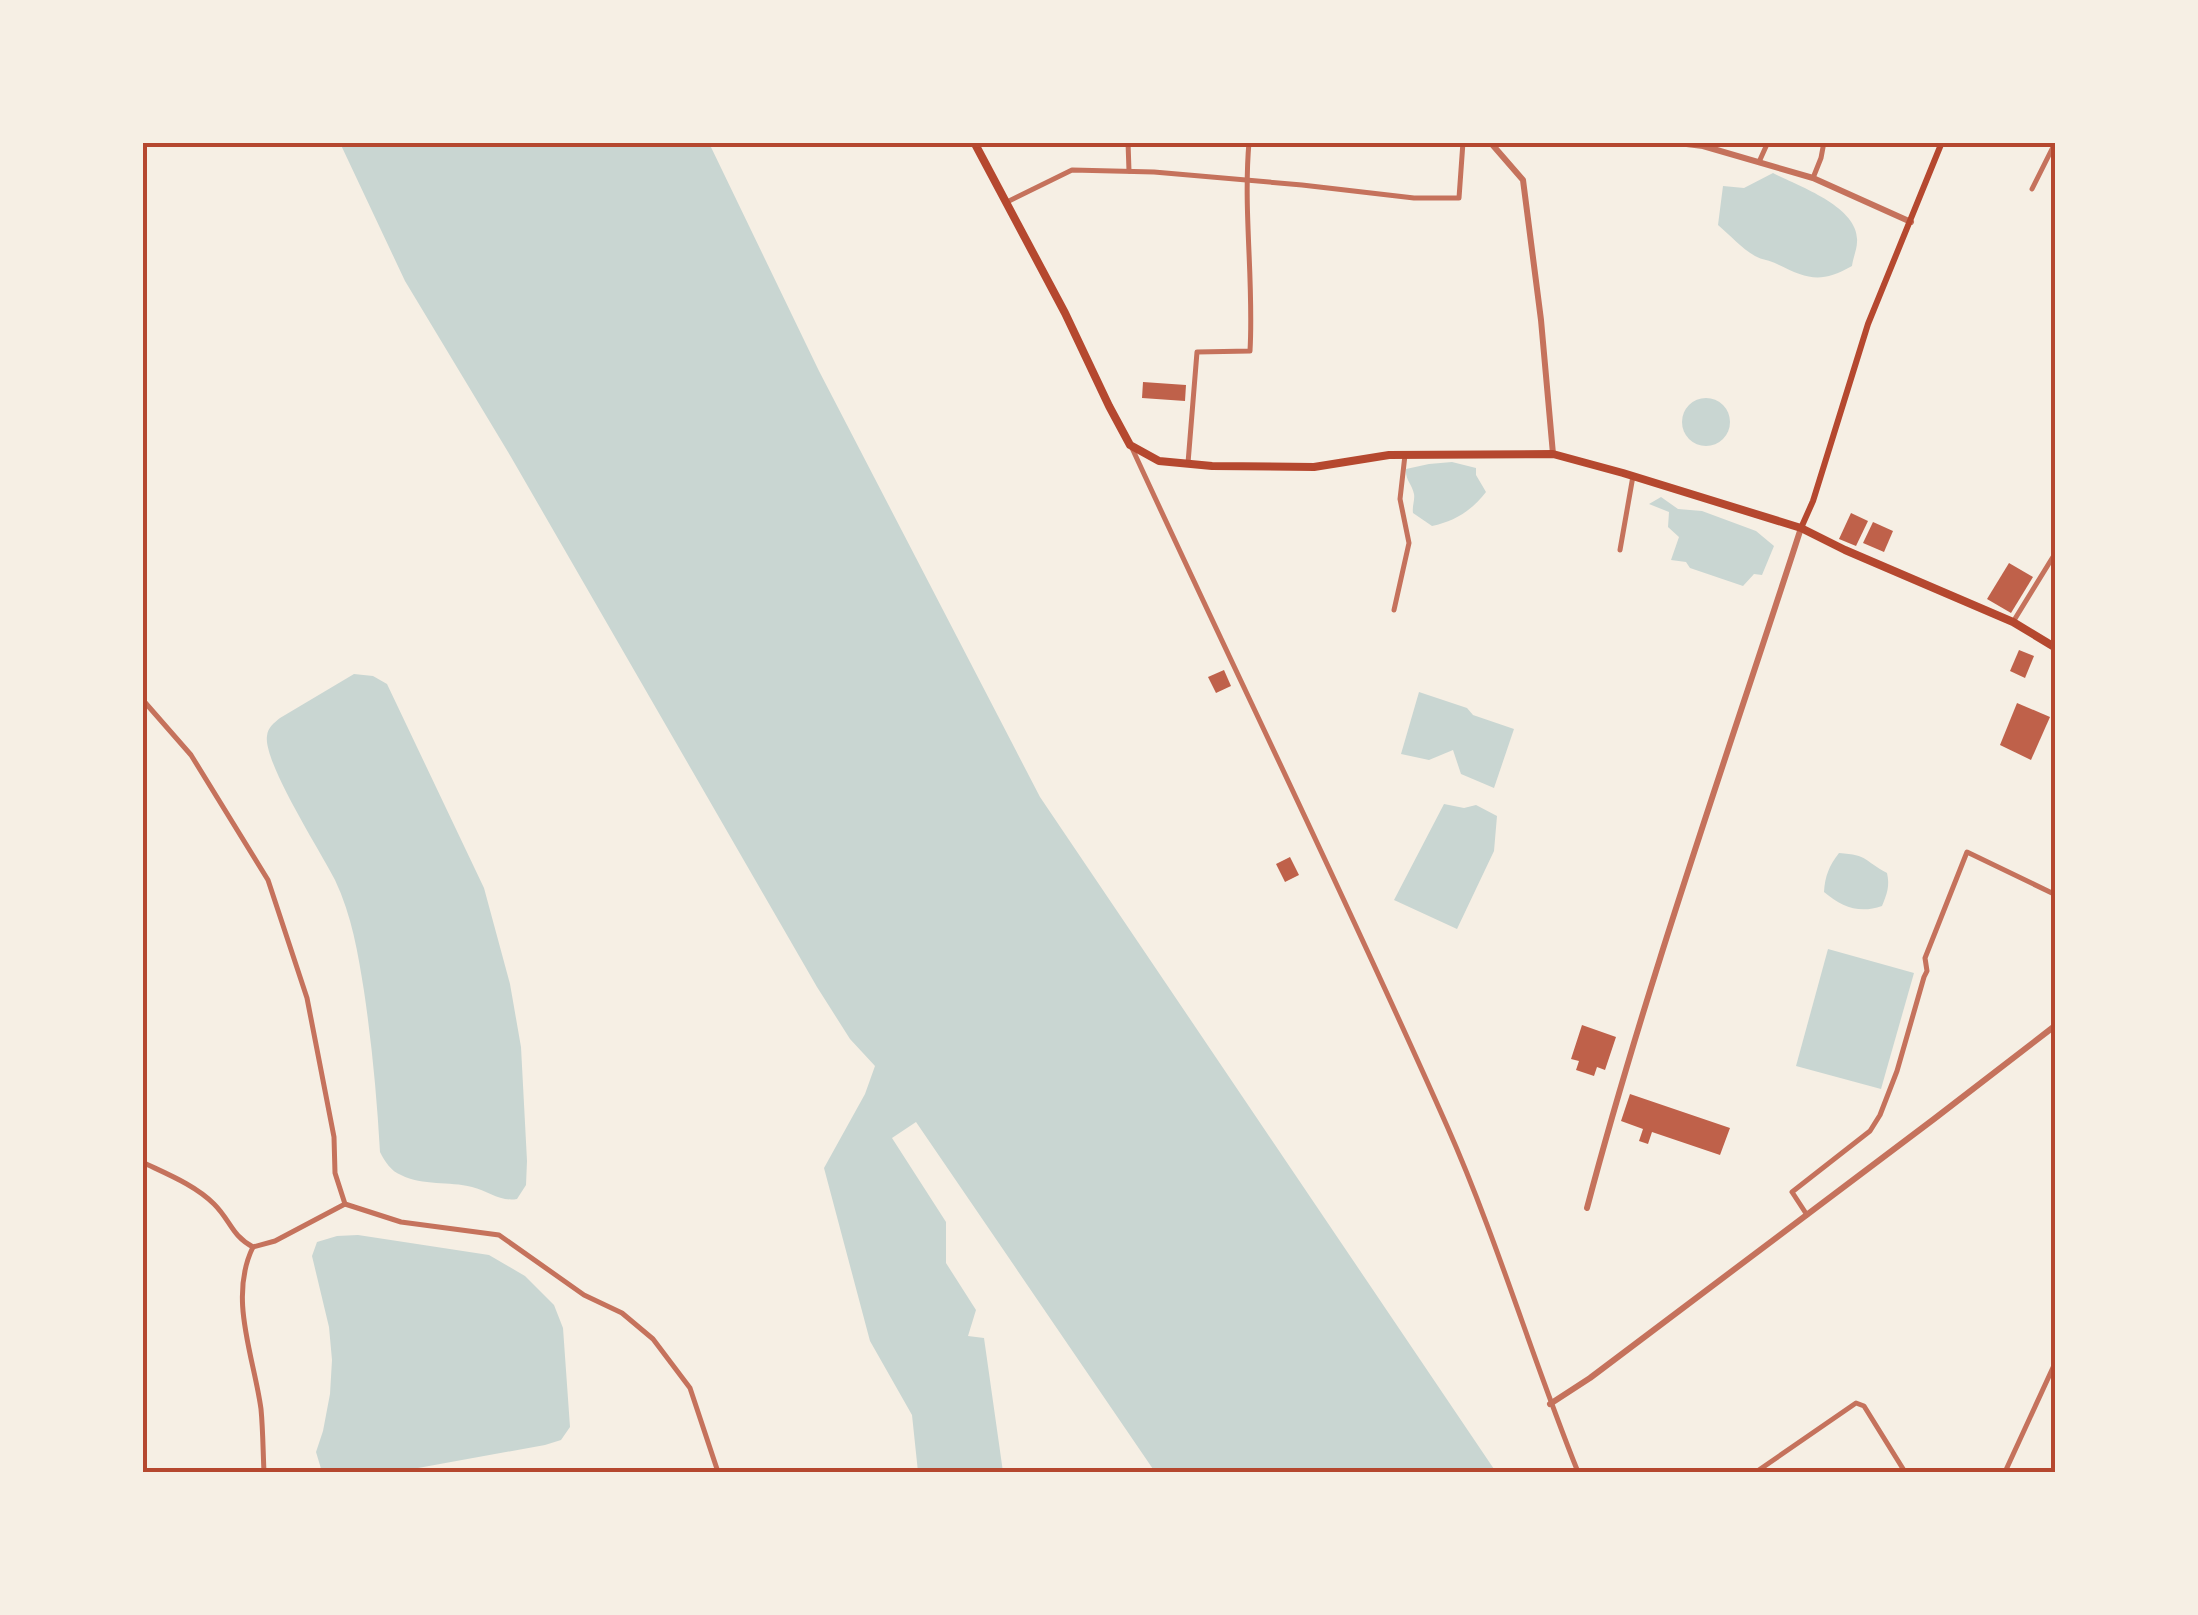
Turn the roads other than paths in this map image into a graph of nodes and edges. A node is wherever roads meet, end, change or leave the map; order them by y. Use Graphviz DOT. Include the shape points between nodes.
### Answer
graph roads {
  1 [pos="974,142"];
  2 [pos="1128,142"];
  3 [pos="1250,142"];
  4 [pos="1464,142"];
  5 [pos="1490,142"];
  6 [pos="1768,142"];
  7 [pos="1824,142"];
  8 [pos="1942,142"];
  9 [pos="1671,143"];
  10 [pos="1704,144"];
  11 [pos="2056,148"];
  12 [pos="1760,162"];
  13 [pos="1129,171"];
  14 [pos="1813,178"];
  15 [pos="1246,180"];
  16 [pos="2032,189"];
  17 [pos="1006,202"];
  18 [pos="1910,222"];
  19 [pos="1130,445"];
  20 [pos="1553,454"];
  21 [pos="1405,455"];
  22 [pos="1188,463"];
  23 [pos="1633,476"];
  24 [pos="1801,528"];
  25 [pos="1620,550"];
  26 [pos="2056,552"];
  27 [pos="1394,610"];
  28 [pos="2013,622"];
  29 [pos="2056,648"];
  30 [pos="142,698"];
  31 [pos="2054,894"];
  32 [pos="2056,1024"];
  33 [pos="142,1162"];
  34 [pos="345,1204"];
  35 [pos="1588,1208"];
  36 [pos="1808,1215"];
  37 [pos="252,1246"];
  38 [pos="2056,1361"];
  39 [pos="1550,1404"];
  40 [pos="264,1472"];
  41 [pos="718,1472"];
  42 [pos="1578,1472"];
  43 [pos="1756,1472"];
  44 [pos="1906,1472"];
  45 [pos="2004,1472"];
  1 -- 17 [label="main road"];
  2 -- 13 [label="street"];
  3 -- 15 [label="street"];
  4 -- 15 [label="street" via="1459,198"];
  5 -- 20 [label="street" via="1522,180"];
  6 -- 12 [label="street"];
  7 -- 14 [label="street"];
  8 -- 18 [label="main road"];
  9 -- 10 [label="street"];
  10 -- 12 [label="street"];
  11 -- 16 [label="street"];
  12 -- 14 [label="street"];
  13 -- 15 [label="street"];
  13 -- 17 [label="street" via="1072,170"];
  14 -- 18 [label="street"];
  15 -- 22 [label="street" via="1250,351 1197,352"];
  17 -- 19 [label="main road"];
  18 -- 24 [label="main road" via="1868,324"];
  19 -- 22 [label="main road" via="1158,460"];
  19 -- 39 [label="street" via="1448,1130"];
  20 -- 21 [label="main road"];
  20 -- 23 [label="main road"];
  21 -- 22 [label="main road" via="1314,467"];
  21 -- 27 [label="street" via="1400,499 1409,542"];
  23 -- 24 [label="main road"];
  23 -- 25 [label="street"];
  24 -- 28 [label="main road"];
  24 -- 35 [label="street" via="1666,938"];
  26 -- 28 [label="street"];
  28 -- 29 [label="main road"];
  30 -- 34 [label="street" via="191,755 268,880 307,998"];
  31 -- 36 [label="street" via="1967,852 1925,958 1928,971 1880,1115 1851,1148 1792,1192"];
  32 -- 36 [label="street"];
  33 -- 37 [label="street" via="211,1200 239,1239"];
  34 -- 37 [label="street"];
  34 -- 41 [label="street" via="401,1222 499,1235 584,1295 622,1312 654,1339 690,1388"];
  36 -- 39 [label="street"];
  37 -- 40 [label="street" via="243,1325 260,1408"];
  38 -- 45 [label="street"];
  39 -- 42 [label="street"];
  43 -- 44 [label="street" via="1856,1402"];
}
